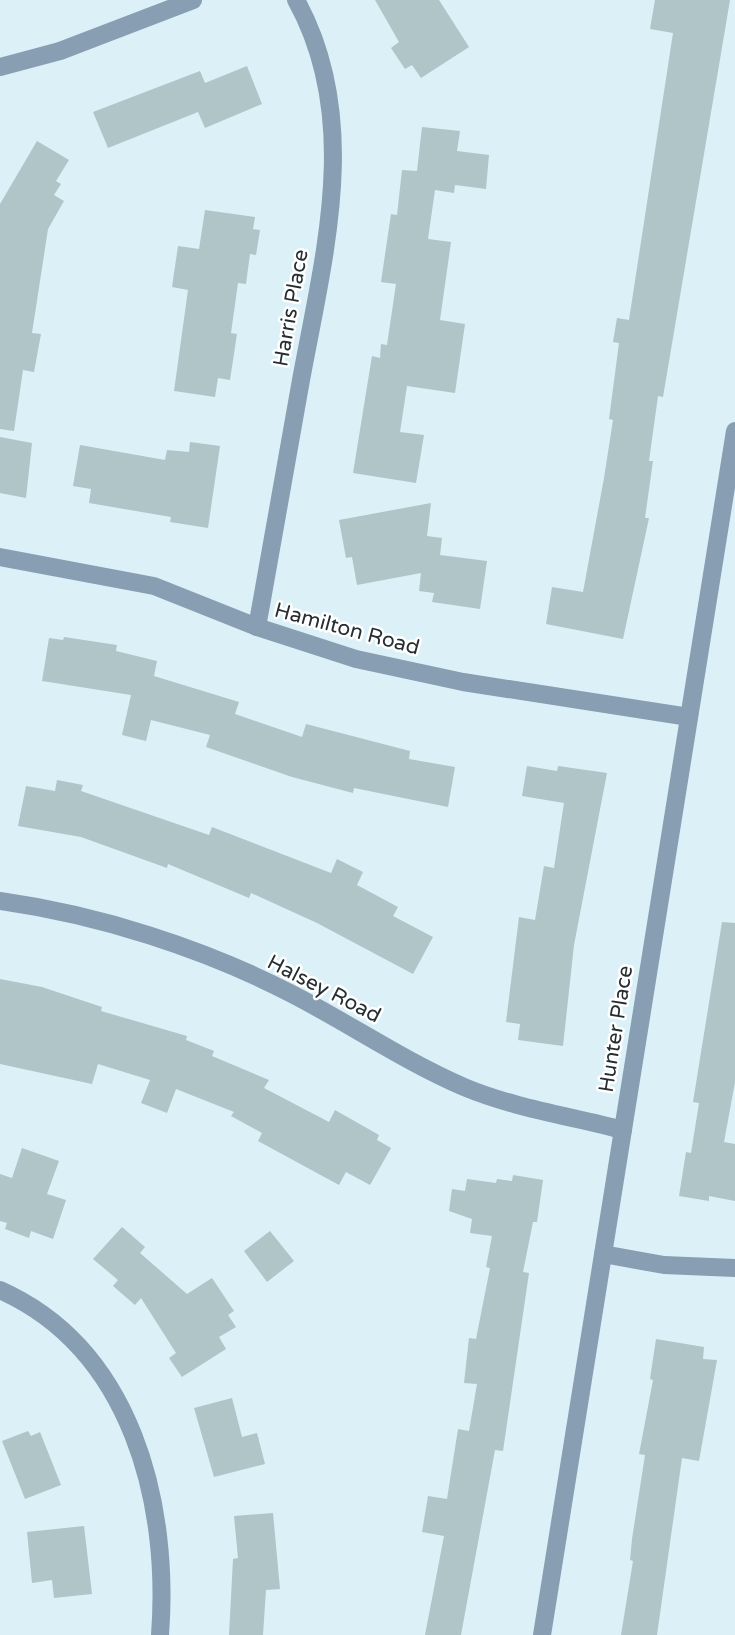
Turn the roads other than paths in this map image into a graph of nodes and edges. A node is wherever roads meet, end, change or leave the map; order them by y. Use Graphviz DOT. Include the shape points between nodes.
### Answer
graph roads {
  1 [pos="193,0"];
  2 [pos="296,0"];
  3 [pos="0,67"];
  4 [pos="735,431"];
  5 [pos="0,557"];
  6 [pos="257,627"];
  7 [pos="689,717"];
  8 [pos="0,901"];
  9 [pos="622,1130"];
  10 [pos="603,1254"];
  11 [pos="735,1268"];
  12 [pos="0,1290"];
  13 [pos="160,1635"];
  14 [pos="542,1635"];
  1 -- 3 [label="street" via="60,51"];
  2 -- 6 [label="street, Harris Place" via="321,59 332,110 335,162 320,275"];
  4 -- 7 [label="street, Hunter Place"];
  5 -- 6 [label="street, Hamilton Road" via="154,586"];
  6 -- 7 [label="street, Hamilton Road" via="356,659 463,682"];
  7 -- 9 [label="street, Hunter Place"];
  8 -- 9 [label="street, Halsey Road" via="112,925 202,955 288,992 410,1062 466,1088"];
  9 -- 10 [label="street, Hunter Place"];
  10 -- 11 [label="street" via="664,1265"];
  10 -- 14 [label="street, Hunter Place"];
  12 -- 13 [label="street" via="55,1324 88,1356 115,1394 136,1436 159,1545"];
}
